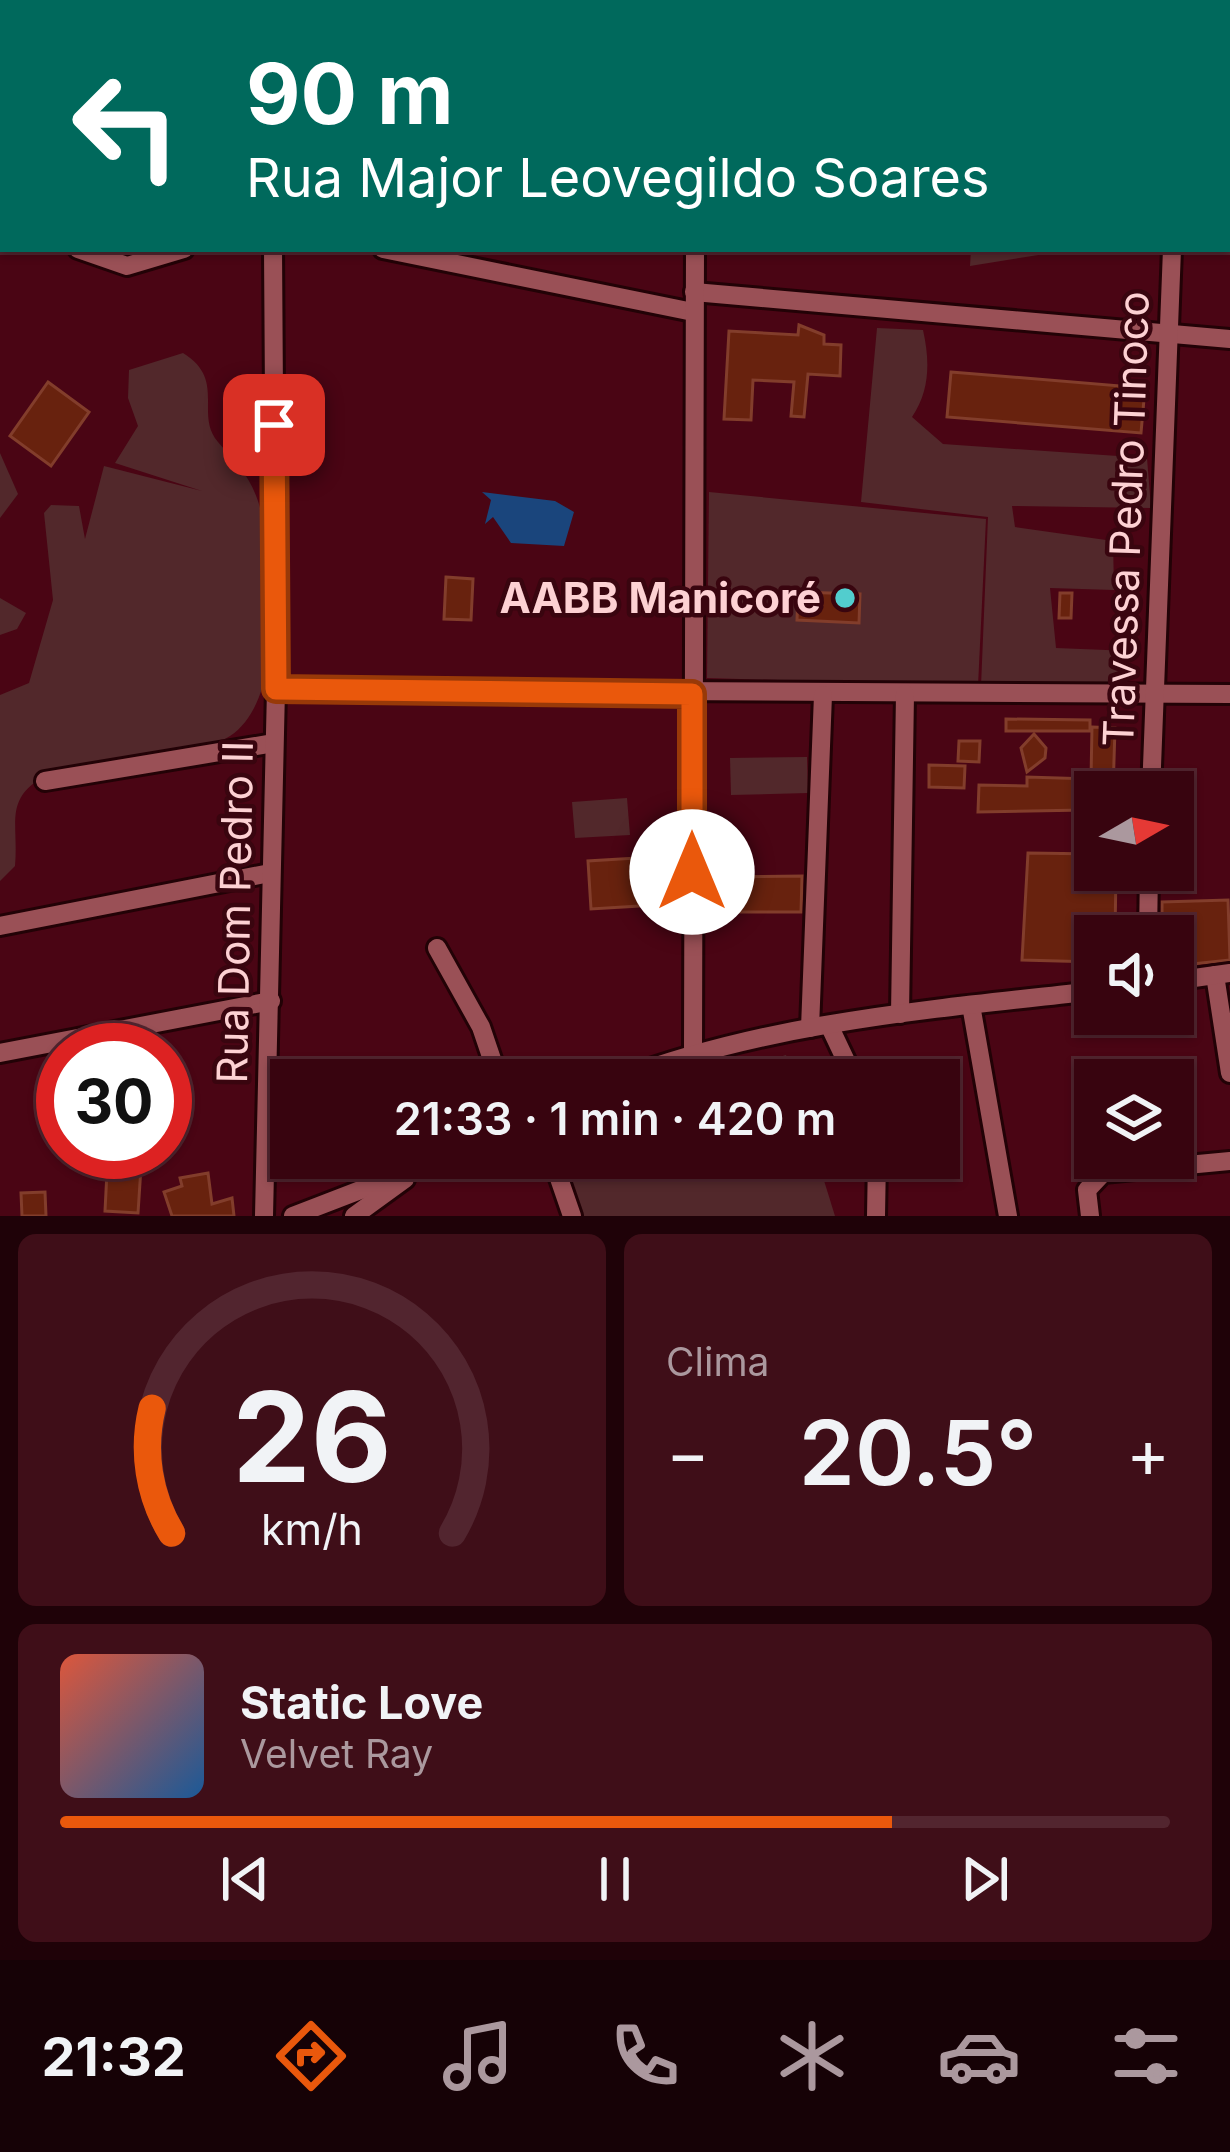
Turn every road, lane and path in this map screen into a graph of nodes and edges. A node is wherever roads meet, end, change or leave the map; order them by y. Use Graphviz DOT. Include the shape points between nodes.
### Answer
graph roads {
  1 [pos="84,252"];
  2 [pos="174,252"];
  3 [pos="273,252"];
  4 [pos="401,252"];
  5 [pos="695,252"];
  6 [pos="1172,252"];
  7 [pos="694,302"];
  8 [pos="1170,334"];
  9 [pos="1230,339"];
  10 [pos="276,689"];
  11 [pos="1154,693"];
  12 [pos="692,694"];
  13 [pos="905,694"];
  14 [pos="1230,694"];
  15 [pos="823,695"];
  16 [pos="274,743"];
  17 [pos="1152,771"];
  18 [pos="45,781"];
  19 [pos="270,873"];
  20 [pos="0,926"];
  21 [pos="437,948"];
  22 [pos="1222,974"];
  23 [pos="1074,993"];
  24 [pos="271,1001"];
  25 [pos="970,1005"];
  26 [pos="900,1015"];
  27 [pos="820,1026"];
  28 [pos="693,1051"];
  29 [pos="0,1053"];
  30 [pos="492,1059"];
  31 [pos="672,1059"];
  32 [pos="841,1059"];
  33 [pos="1230,1073"];
  34 [pos="1230,1161"];
  35 [pos="387,1179"];
  36 [pos="408,1179"];
  37 [pos="559,1179"];
  38 [pos="877,1179"];
  39 [pos="264,1216"];
  40 [pos="293,1216"];
  41 [pos="354,1216"];
  42 [pos="572,1216"];
  43 [pos="876,1216"];
  44 [pos="1008,1216"];
  45 [pos="1090,1216"];
  1 -- 2 [label="street" via="127,266"];
  3 -- 10 [label="street, Rua Dom Pedro II"];
  4 -- 7 [label="street"];
  5 -- 7 [label="street"];
  6 -- 8 [label="street, Travessa Pedro Tinoco"];
  7 -- 8 [label="street"];
  7 -- 12 [label="street"];
  8 -- 9 [label="street"];
  8 -- 11 [label="street, Travessa Pedro Tinoco"];
  10 -- 12 [label="street"];
  10 -- 16 [label="street, Rua Dom Pedro II"];
  11 -- 13 [label="street"];
  11 -- 14 [label="street"];
  11 -- 17 [label="street, Travessa Pedro Tinoco"];
  12 -- 15 [label="street"];
  12 -- 28 [label="street"];
  13 -- 15 [label="street"];
  13 -- 26 [label="street"];
  15 -- 27 [label="street"];
  16 -- 18 [label="street"];
  16 -- 19 [label="street, Rua Dom Pedro II"];
  19 -- 20 [label="street"];
  19 -- 24 [label="street, Rua Dom Pedro II"];
  21 -- 30 [label="street"];
  22 -- 33 [label="street"];
  23 -- 25 [label="street"];
  24 -- 29 [label="street"];
  24 -- 39 [label="street, Rua Dom Pedro II"];
  25 -- 26 [label="street"];
  25 -- 44 [label="street"];
  26 -- 27 [label="street"];
  27 -- 28 [label="street"];
  27 -- 32 [label="street"];
  28 -- 31 [label="street"];
  34 -- 45 [label="street" via="1102,1173 1087,1190"];
  35 -- 40 [label="street"];
  36 -- 41 [label="street"];
  37 -- 42 [label="street"];
  38 -- 43 [label="street"];
}
